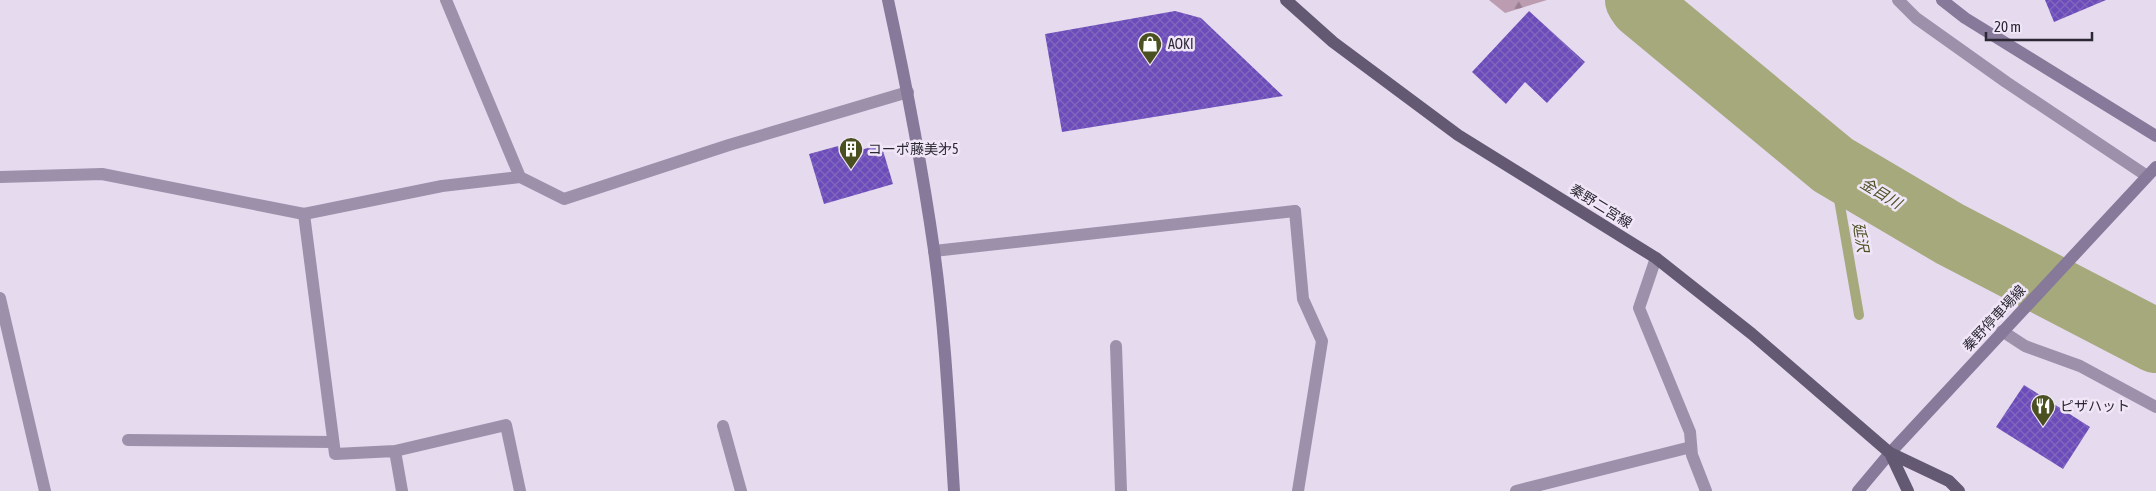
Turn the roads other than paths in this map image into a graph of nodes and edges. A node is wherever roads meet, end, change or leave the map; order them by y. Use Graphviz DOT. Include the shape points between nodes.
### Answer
graph roads {
  1 [pos="446,0"];
  2 [pos="888,0"];
  3 [pos="1286,0"];
  4 [pos="1898,0"];
  5 [pos="1942,0"];
  6 [pos="908,92"];
  7 [pos="2156,136"];
  8 [pos="2152,172"];
  9 [pos="0,177"];
  10 [pos="520,177"];
  11 [pos="304,214"];
  12 [pos="934,251"];
  13 [pos="1656,258"];
  14 [pos="0,298"];
  15 [pos="2002,331"];
  16 [pos="1116,346"];
  17 [pos="2156,407"];
  18 [pos="723,426"];
  19 [pos="128,440"];
  20 [pos="333,442"];
  21 [pos="1691,447"];
  22 [pos="395,451"];
  23 [pos="1890,453"];
  24 [pos="45,491"];
  25 [pos="402,491"];
  26 [pos="520,491"];
  27 [pos="741,491"];
  28 [pos="954,491"];
  29 [pos="1120,491"];
  30 [pos="1298,491"];
  31 [pos="1516,491"];
  32 [pos="1706,491"];
  33 [pos="1858,491"];
  34 [pos="1908,491"];
  35 [pos="1959,491"];
  1 -- 10 [label="street"];
  2 -- 6 [label="street"];
  3 -- 13 [label="main road, 秦野二宮線" via="1333,42 1458,135"];
  4 -- 8 [label="street" via="1916,18 2006,82"];
  5 -- 7 [label="street" via="1965,18"];
  6 -- 10 [label="street" via="729,145 564,200"];
  6 -- 12 [label="street"];
  8 -- 15 [label="street, 秦野停車場線"];
  9 -- 11 [label="street" via="102,174"];
  10 -- 11 [label="street" via="442,186"];
  11 -- 20 [label="street"];
  12 -- 28 [label="street"];
  12 -- 30 [label="street" via="1295,211 1303,300 1322,341"];
  13 -- 21 [label="street" via="1639,308 1690,432"];
  13 -- 23 [label="main road, 秦野二宮線" via="1752,334"];
  14 -- 24 [label="street"];
  15 -- 17 [label="street" via="2025,346 2080,366"];
  15 -- 23 [label="street, 秦野停車場線"];
  16 -- 29 [label="street"];
  18 -- 27 [label="street"];
  19 -- 20 [label="street"];
  20 -- 22 [label="street" via="335,454"];
  21 -- 31 [label="street"];
  21 -- 32 [label="street"];
  22 -- 25 [label="street"];
  22 -- 26 [label="street" via="506,425"];
  23 -- 33 [label="street, 秦野停車場線"];
  23 -- 34 [label="main road"];
  23 -- 35 [label="main road" via="1949,481"];
}
